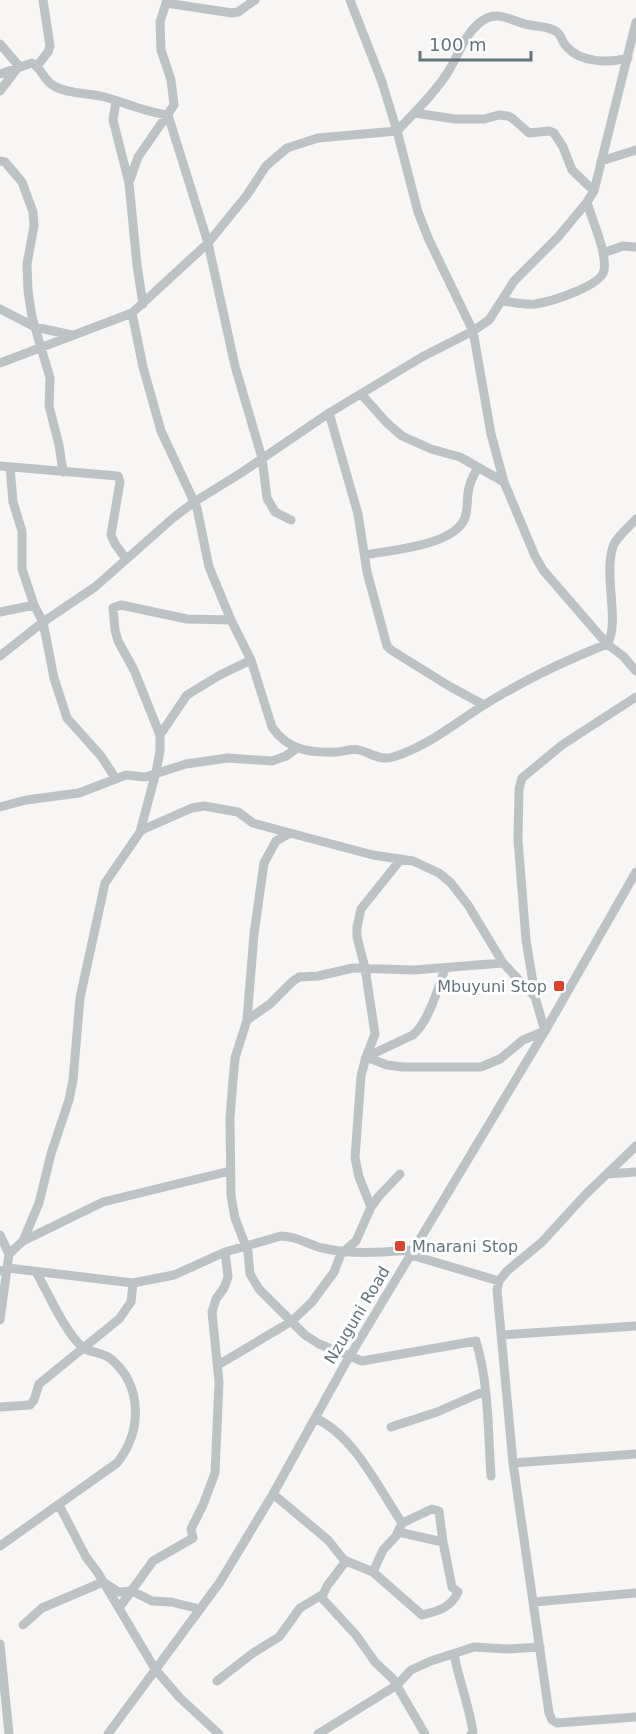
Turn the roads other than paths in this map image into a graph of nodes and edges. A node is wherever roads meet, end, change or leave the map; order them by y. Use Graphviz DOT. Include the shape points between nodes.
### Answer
graph roads {
  1 [pos="43,0"];
  2 [pos="255,0"];
  3 [pos="350,0"];
  4 [pos="166,2"];
  5 [pos="636,22"];
  6 [pos="0,44"];
  7 [pos="628,58"];
  8 [pos="19,66"];
  9 [pos="37,66"];
  10 [pos="0,74"];
  11 [pos="0,91"];
  12 [pos="116,101"];
  13 [pos="415,112"];
  14 [pos="168,115"];
  15 [pos="398,131"];
  16 [pos="636,150"];
  17 [pos="0,161"];
  18 [pos="601,161"];
  19 [pos="129,183"];
  20 [pos="594,190"];
  21 [pos="588,202"];
  22 [pos="208,243"];
  23 [pos="636,247"];
  24 [pos="603,253"];
  25 [pos="502,301"];
  26 [pos="143,304"];
  27 [pos="0,309"];
  28 [pos="132,313"];
  29 [pos="35,327"];
  30 [pos="473,331"];
  31 [pos="72,335"];
  32 [pos="42,347"];
  33 [pos="0,363"];
  34 [pos="362,395"];
  35 [pos="329,413"];
  36 [pos="262,458"];
  37 [pos="478,466"];
  38 [pos="5,467"];
  39 [pos="63,471"];
  40 [pos="504,482"];
  41 [pos="194,502"];
  42 [pos="636,519"];
  43 [pos="291,520"];
  44 [pos="365,555"];
  45 [pos="126,559"];
  46 [pos="34,605"];
  47 [pos="0,612"];
  48 [pos="231,620"];
  49 [pos="43,622"];
  50 [pos="607,644"];
  51 [pos="0,656"];
  52 [pos="251,660"];
  53 [pos="634,669"];
  54 [pos="636,697"];
  55 [pos="484,705"];
  56 [pos="160,735"];
  57 [pos="297,748"];
  58 [pos="156,772"];
  59 [pos="116,779"];
  60 [pos="0,807"];
  61 [pos="140,832"];
  62 [pos="290,833"];
  63 [pos="401,859"];
  64 [pos="636,872"];
  65 [pos="503,963"];
  66 [pos="365,968"];
  67 [pos="445,969"];
  68 [pos="535,998"];
  69 [pos="247,1020"];
  70 [pos="545,1030"];
  71 [pos="366,1057"];
  72 [pos="636,1146"];
  73 [pos="230,1171"];
  74 [pos="636,1172"];
  75 [pos="400,1174"];
  76 [pos="608,1174"];
  77 [pos="371,1207"];
  78 [pos="0,1235"];
  79 [pos="22,1241"];
  80 [pos="247,1246"];
  81 [pos="345,1250"];
  82 [pos="225,1252"];
  83 [pos="412,1252"];
  84 [pos="9,1254"];
  85 [pos="4,1270"];
  86 [pos="36,1272"];
  87 [pos="499,1281"];
  88 [pos="133,1283"];
  89 [pos="0,1320"];
  90 [pos="292,1321"];
  91 [pos="636,1326"];
  92 [pos="502,1335"];
  93 [pos="84,1349"];
  94 [pos="350,1355"];
  95 [pos="218,1365"];
  96 [pos="485,1391"];
  97 [pos="0,1407"];
  98 [pos="315,1418"];
  99 [pos="391,1427"];
  100 [pos="636,1454"];
  101 [pos="513,1463"];
  102 [pos="491,1476"];
  103 [pos="273,1494"];
  104 [pos="59,1505"];
  105 [pos="400,1528"];
  106 [pos="443,1542"];
  107 [pos="0,1546"];
  108 [pos="346,1561"];
  109 [pos="373,1572"];
  110 [pos="102,1582"];
  111 [pos="132,1591"];
  112 [pos="636,1593"];
  113 [pos="322,1597"];
  114 [pos="534,1602"];
  115 [pos="119,1608"];
  116 [pos="200,1609"];
  117 [pos="22,1625"];
  118 [pos="0,1644"];
  119 [pos="540,1647"];
  120 [pos="454,1654"];
  121 [pos="155,1669"];
  122 [pos="217,1681"];
  123 [pos="397,1684"];
  124 [pos="636,1717"];
  125 [pos="0,1721"];
  126 [pos="9,1731"];
  127 [pos="108,1734"];
  128 [pos="219,1734"];
  129 [pos="318,1734"];
  130 [pos="425,1734"];
  131 [pos="471,1734"];
  1 -- 9 [label="street" via="50,46"];
  2 -- 4 [label="street" via="232,13"];
  3 -- 15 [label="street"];
  4 -- 14 [label="street" via="160,30 161,50 174,90 174,105"];
  5 -- 7 [label="street"];
  6 -- 8 [label="street"];
  7 -- 13 [label="street" via="590,60 567,48 552,29 495,16 478,24 469,34 446,75"];
  7 -- 18 [label="street"];
  8 -- 9 [label="street"];
  8 -- 10 [label="street"];
  8 -- 11 [label="street"];
  9 -- 12 [label="street" via="45,80 58,88"];
  12 -- 14 [label="street"];
  12 -- 19 [label="street" via="113,120"];
  13 -- 15 [label="street"];
  13 -- 20 [label="street" via="455,119 508,116 529,134 549,130 559,140 572,170"];
  14 -- 19 [label="street" via="138,158"];
  14 -- 22 [label="street"];
  15 -- 22 [label="street" via="318,138 287,148 266,166"];
  15 -- 30 [label="street" via="429,240"];
  16 -- 18 [label="street"];
  17 -- 29 [label="street" via="22,182 33,212 27,272"];
  18 -- 20 [label="street"];
  19 -- 26 [label="street"];
  20 -- 21 [label="street"];
  21 -- 24 [label="street"];
  21 -- 25 [label="street" via="514,281"];
  22 -- 26 [label="street"];
  22 -- 36 [label="street" via="235,366"];
  23 -- 24 [label="street" via="623,246"];
  24 -- 25 [label="street" via="605,268 597,281 537,303"];
  25 -- 30 [label="street" via="489,320"];
  26 -- 28 [label="street"];
  27 -- 29 [label="street"];
  28 -- 31 [label="street"];
  28 -- 41 [label="street" via="161,431"];
  29 -- 31 [label="street"];
  29 -- 32 [label="street"];
  30 -- 34 [label="street"];
  30 -- 40 [label="street" via="491,434"];
  31 -- 32 [label="street"];
  32 -- 33 [label="street"];
  32 -- 39 [label="street"];
  34 -- 35 [label="street"];
  34 -- 37 [label="street" via="402,436"];
  35 -- 36 [label="street"];
  35 -- 44 [label="street" via="358,514"];
  36 -- 41 [label="street"];
  36 -- 43 [label="street" via="264,488 271,508"];
  37 -- 40 [label="street"];
  37 -- 44 [label="street" via="469,488 463,524 424,545"];
  38 -- 39 [label="street"];
  38 -- 46 [label="street" via="22,531 22,569"];
  39 -- 45 [label="street" via="120,478 111,535"];
  40 -- 50 [label="street" via="543,570"];
  41 -- 45 [label="street"];
  41 -- 48 [label="street" via="209,567"];
  42 -- 50 [label="street" via="614,544 610,589 613,622"];
  44 -- 55 [label="street" via="384,638 391,650"];
  45 -- 49 [label="street" via="95,587"];
  46 -- 47 [label="street"];
  46 -- 49 [label="street"];
  48 -- 52 [label="street"];
  48 -- 56 [label="street" via="187,619 121,604 113,608 118,641"];
  49 -- 51 [label="street"];
  49 -- 59 [label="street" via="67,718"];
  50 -- 53 [label="street"];
  50 -- 55 [label="street" via="540,672"];
  52 -- 56 [label="street" via="187,695"];
  52 -- 57 [label="street" via="272,727 278,736"];
  54 -- 68 [label="street" via="562,745 522,778 518,840"];
  55 -- 57 [label="street" via="427,742 388,759 355,749 336,752"];
  56 -- 58 [label="street"];
  57 -- 58 [label="street" via="272,761 215,759"];
  58 -- 59 [label="street" via="145,777 128,775"];
  58 -- 61 [label="street"];
  59 -- 60 [label="street" via="79,793"];
  61 -- 62 [label="street" via="204,806 238,812 253,823"];
  61 -- 79 [label="street" via="105,883 80,998 69,1101 39,1203"];
  62 -- 63 [label="street"];
  62 -- 69 [label="street" via="276,841 264,863"];
  63 -- 65 [label="street" via="428,867 451,883"];
  63 -- 66 [label="street" via="359,914 357,933"];
  64 -- 70 [label="street, Nzuguni Road"];
  65 -- 67 [label="street"];
  65 -- 68 [label="street"];
  66 -- 67 [label="street"];
  66 -- 69 [label="street" via="346,968 297,979"];
  66 -- 71 [label="street" via="375,1034"];
  67 -- 71 [label="street" via="418,1030"];
  68 -- 70 [label="street"];
  69 -- 73 [label="street" via="234,1069"];
  70 -- 71 [label="street" via="481,1067 403,1067"];
  70 -- 83 [label="street, Nzuguni Road"];
  71 -- 77 [label="street" via="355,1158"];
  72 -- 76 [label="street"];
  73 -- 79 [label="street" via="103,1202"];
  73 -- 80 [label="street" via="235,1218"];
  74 -- 76 [label="street"];
  75 -- 77 [label="street"];
  76 -- 87 [label="street"];
  77 -- 81 [label="street" via="356,1241"];
  78 -- 84 [label="street"];
  79 -- 84 [label="street"];
  80 -- 81 [label="street" via="291,1236 323,1248"];
  80 -- 82 [label="street"];
  80 -- 90 [label="street" via="253,1282"];
  81 -- 83 [label="street"];
  81 -- 90 [label="street" via="319,1293"];
  82 -- 88 [label="street" via="174,1275"];
  82 -- 95 [label="street" via="228,1277 212,1312"];
  83 -- 87 [label="street"];
  83 -- 94 [label="street, Nzuguni Road"];
  84 -- 85 [label="street"];
  85 -- 86 [label="street"];
  85 -- 89 [label="street"];
  86 -- 88 [label="street"];
  86 -- 93 [label="street"];
  87 -- 92 [label="street" via="496,1296"];
  88 -- 93 [label="street" via="127,1309 111,1328"];
  90 -- 94 [label="street" via="313,1341"];
  90 -- 95 [label="street"];
  91 -- 92 [label="street"];
  92 -- 101 [label="street"];
  93 -- 97 [label="street" via="39,1384 30,1405"];
  93 -- 104 [label="street" via="105,1355 124,1373 134,1392 135,1419 127,1449 117,1463"];
  94 -- 96 [label="street" via="362,1361 476,1341"];
  94 -- 98 [label="street, Nzuguni Road"];
  95 -- 111 [label="street" via="215,1473 191,1529 193,1538 153,1561"];
  96 -- 99 [label="street"];
  96 -- 102 [label="street"];
  98 -- 103 [label="street, Nzuguni Road"];
  98 -- 105 [label="street" via="327,1423 348,1443"];
  100 -- 101 [label="street"];
  101 -- 114 [label="street"];
  103 -- 108 [label="street" via="328,1540"];
  103 -- 116 [label="street, Nzuguni Road"];
  104 -- 107 [label="street"];
  104 -- 110 [label="street"];
  105 -- 106 [label="street"];
  105 -- 106 [label="street" via="432,1509 439,1511"];
  105 -- 109 [label="street"];
  106 -- 109 [label="street" via="452,1587 458,1592 440,1611 422,1615"];
  108 -- 109 [label="street"];
  108 -- 113 [label="street"];
  110 -- 111 [label="street" via="119,1592"];
  110 -- 115 [label="street"];
  110 -- 117 [label="street" via="42,1608"];
  111 -- 115 [label="street"];
  111 -- 116 [label="street" via="152,1601"];
  112 -- 114 [label="street"];
  113 -- 122 [label="street" via="300,1608 279,1637"];
  113 -- 123 [label="street"];
  114 -- 119 [label="street"];
  115 -- 121 [label="street"];
  116 -- 121 [label="street, Nzuguni Road"];
  118 -- 126 [label="street"];
  119 -- 120 [label="street" via="474,1647"];
  119 -- 124 [label="street" via="552,1720 557,1723"];
  120 -- 123 [label="street" via="411,1670"];
  120 -- 131 [label="street" via="470,1711"];
  121 -- 127 [label="street, Nzuguni Road"];
  121 -- 128 [label="street"];
  123 -- 129 [label="street"];
  123 -- 130 [label="street"];
  125 -- 126 [label="street"];
}
